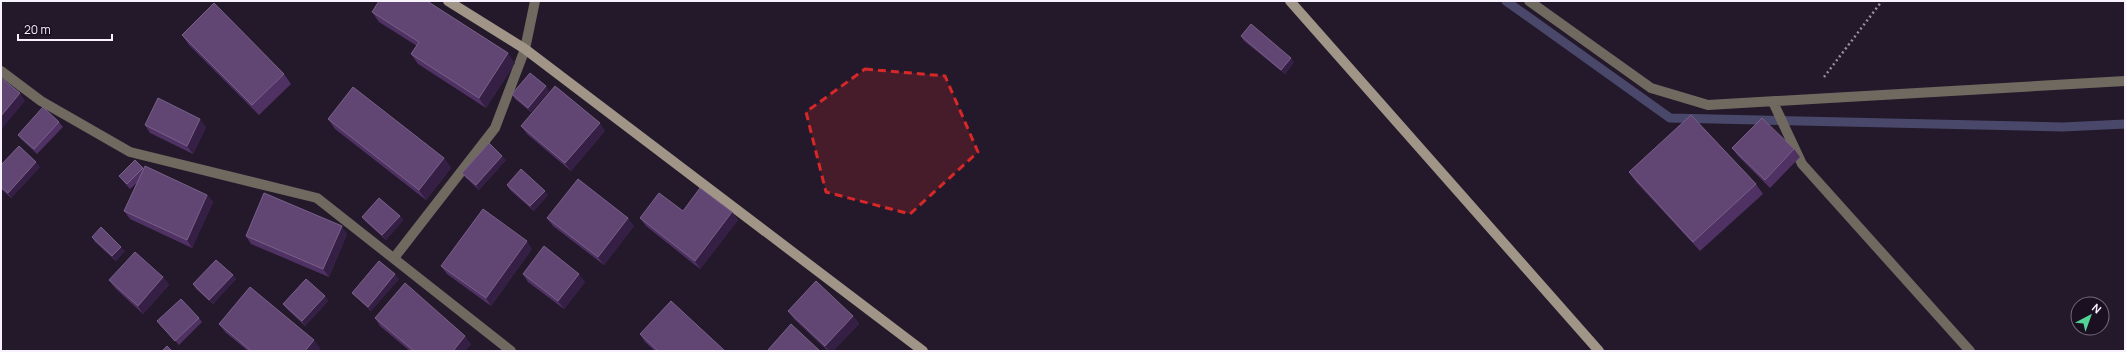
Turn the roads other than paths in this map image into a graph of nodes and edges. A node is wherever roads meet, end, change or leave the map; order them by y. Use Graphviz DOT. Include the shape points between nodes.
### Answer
graph roads {
  1 [pos="448,1"];
  2 [pos="535,1"];
  3 [pos="1290,1"];
  4 [pos="1529,1"];
  5 [pos="525,49"];
  6 [pos="1,72"];
  7 [pos="2125,81"];
  8 [pos="1773,102"];
  9 [pos="394,258"];
  10 [pos="510,351"];
  11 [pos="923,351"];
  12 [pos="1599,351"];
  13 [pos="1970,351"];
  1 -- 5 [label="street"];
  2 -- 5 [label="street"];
  3 -- 12 [label="street"];
  4 -- 8 [label="street" via="1651,88 1708,105"];
  5 -- 9 [label="street" via="495,128"];
  5 -- 11 [label="street"];
  6 -- 9 [label="street" via="41,101 130,152 317,198"];
  7 -- 8 [label="street"];
  8 -- 13 [label="street" via="1802,164"];
  9 -- 10 [label="street"];
}
